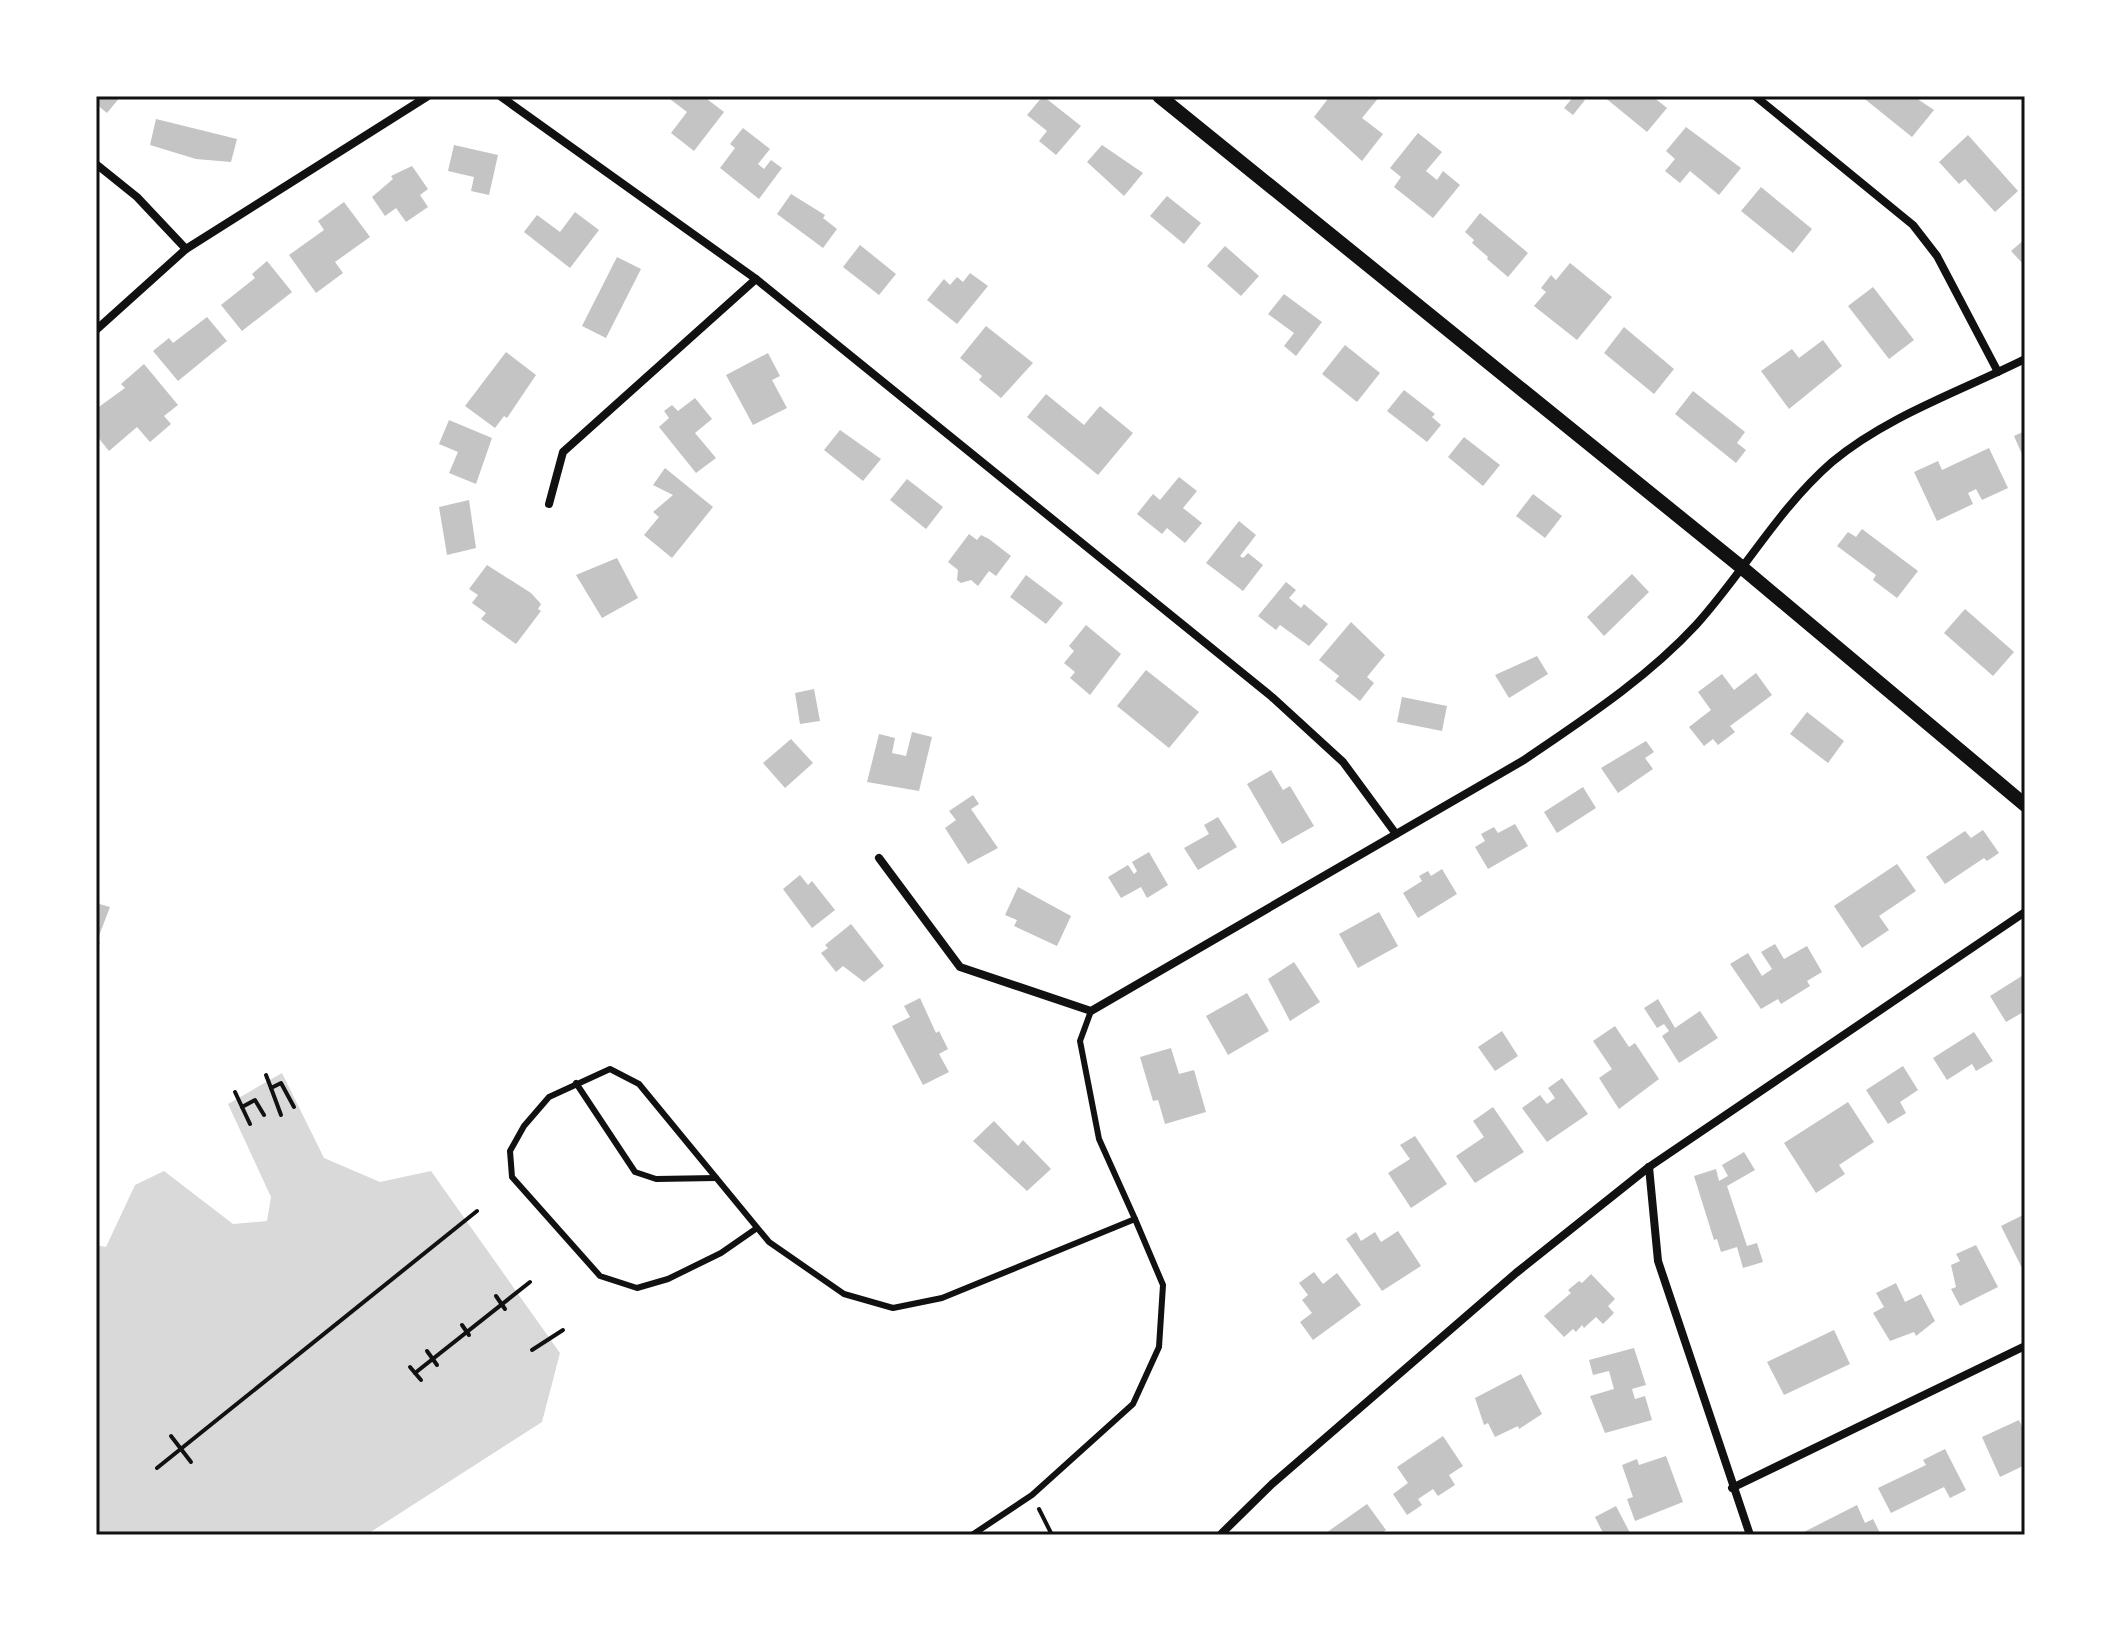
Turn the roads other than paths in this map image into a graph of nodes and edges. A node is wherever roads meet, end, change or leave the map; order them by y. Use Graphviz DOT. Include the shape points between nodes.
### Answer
graph roads {
  1 [pos="428,96"];
  2 [pos="500,96"];
  3 [pos="1159,96"];
  4 [pos="1755,96"];
  5 [pos="96,164"];
  6 [pos="186,249"];
  7 [pos="756,279"];
  8 [pos="96,330"];
  9 [pos="2025,359"];
  10 [pos="1998,372"];
  11 [pos="549,504"];
  12 [pos="1740,566"];
  13 [pos="2025,805"];
  14 [pos="1396,834"];
  15 [pos="879,858"];
  16 [pos="2025,912"];
  17 [pos="1091,1011"];
  18 [pos="576,1083"];
  19 [pos="1649,1167"];
  20 [pos="716,1178"];
  21 [pos="1135,1219"];
  22 [pos="757,1228"];
  23 [pos="2025,1346"];
  24 [pos="1732,1488"];
  25 [pos="972,1535"];
  26 [pos="1220,1535"];
  27 [pos="1750,1535"];
  1 -- 6 [label="street"];
  2 -- 7 [label="street"];
  3 -- 12 [label="street"];
  4 -- 10 [label="street" via="1913,225 1937,256"];
  5 -- 6 [label="street" via="137,197"];
  6 -- 8 [label="street"];
  7 -- 11 [label="street" via="563,452"];
  7 -- 14 [label="street" via="1272,697 1343,762"];
  9 -- 10 [label="street"];
  10 -- 12 [label="street" via="1904,416 1834,461"];
  12 -- 13 [label="street"];
  12 -- 14 [label="street" via="1697,624 1621,692 1524,760"];
  14 -- 17 [label="street"];
  15 -- 17 [label="street" via="960,967"];
  16 -- 19 [label="street"];
  17 -- 21 [label="lane" via="1080,1041 1099,1139"];
  18 -- 20 [label="lane" via="635,1172 656,1179"];
  18 -- 20 [label="lane" via="610,1069 639,1084"];
  18 -- 22 [label="lane" via="549,1097 524,1126 510,1151 512,1177 600,1276 637,1288 668,1279"];
  19 -- 24 [label="street" via="1658,1261"];
  19 -- 26 [label="street" via="1516,1273"];
  20 -- 22 [label="lane"];
  21 -- 22 [label="lane" via="942,1298 893,1308 844,1294"];
  21 -- 25 [label="lane" via="1163,1285 1159,1347 1133,1404 1032,1495"];
  23 -- 24 [label="street"];
  24 -- 27 [label="street"];
}
